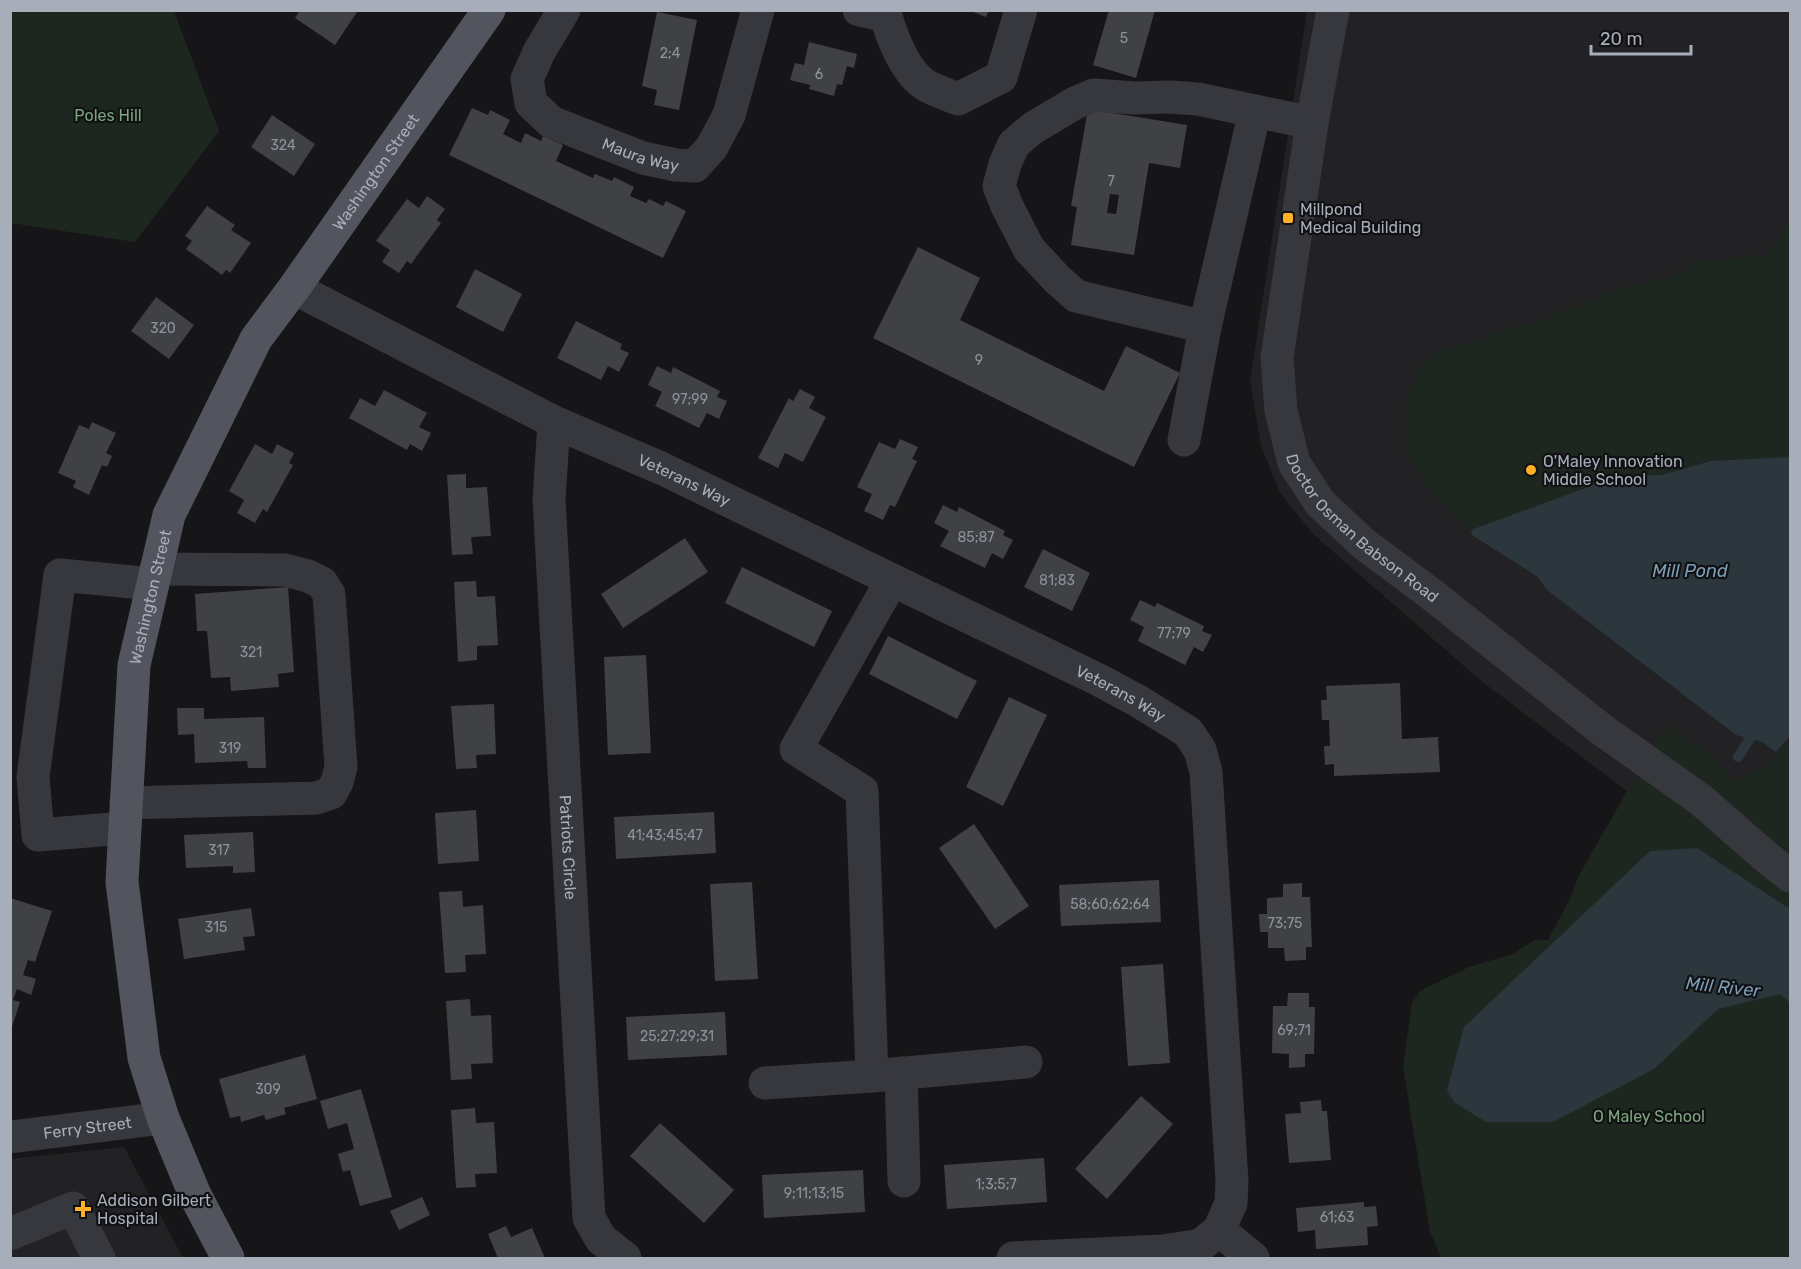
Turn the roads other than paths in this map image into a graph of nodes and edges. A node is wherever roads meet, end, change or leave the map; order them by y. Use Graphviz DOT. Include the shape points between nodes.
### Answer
graph roads {
  1 [pos="489,10"];
  2 [pos="564,10"];
  3 [pos="758,10"];
  4 [pos="1021,10"];
  5 [pos="1333,10"];
  6 [pos="872,13"];
  7 [pos="1255,111"];
  8 [pos="1312,123"];
  9 [pos="294,288"];
  10 [pos="1205,327"];
  11 [pos="554,422"];
  12 [pos="1184,440"];
  13 [pos="154,577"];
  14 [pos="892,579"];
  15 [pos="126,815"];
  16 [pos="1791,876"];
  17 [pos="1026,1062"];
  18 [pos="887,1075"];
  19 [pos="765,1083"];
  20 [pos="163,1118"];
  21 [pos="10,1137"];
  22 [pos="904,1181"];
  23 [pos="1220,1230"];
  24 [pos="10,1234"];
  25 [pos="99,1258"];
  26 [pos="228,1258"];
  27 [pos="625,1258"];
  28 [pos="1013,1258"];
  29 [pos="1253,1258"];
  1 -- 9 [label="main road, Washington Street"];
  2 -- 3 [label="street, Maura Way" via="538,52 527,79 531,103 551,122 643,158 695,166 712,147 729,115"];
  4 -- 6 [label="street" via="1001,77 958,99 924,85"];
  5 -- 8 [label="street, Doctor Osman Babson Road"];
  7 -- 8 [label="street"];
  7 -- 10 [label="street"];
  7 -- 10 [label="street" via="1198,99 1094,95 1033,128 1014,144 999,186 1029,249 1076,296"];
  8 -- 16 [label="street, Doctor Osman Babson Road" via="1277,358 1281,410 1294,463 1305,482 1320,503 1364,544 1602,729 1701,800"];
  9 -- 11 [label="street, Veterans Way"];
  9 -- 13 [label="main road, Washington Street" via="256,339 169,515"];
  10 -- 12 [label="street"];
  11 -- 14 [label="street, Veterans Way" via="663,469"];
  11 -- 27 [label="street, Patriots Circle" via="549,500 589,1218 601,1239"];
  13 -- 15 [label="main road, Washington Street" via="134,665"];
  13 -- 15 [label="street" via="60,575 33,777 38,835"];
  13 -- 15 [label="street" via="285,570 322,583 329,594 341,767 331,793 316,798"];
  14 -- 18 [label="street" via="796,749 862,791"];
  14 -- 23 [label="street, Veterans Way" via="1138,701 1188,732 1200,750 1206,772 1232,1181 1231,1203"];
  15 -- 20 [label="main road, Washington Street" via="122,882 144,1058"];
  17 -- 18 [label="street"];
  18 -- 19 [label="street"];
  18 -- 22 [label="street"];
  20 -- 21 [label="street, Ferry Street"];
  20 -- 26 [label="main road, Washington Street" via="195,1195"];
  23 -- 28 [label="street" via="1201,1245 1163,1251"];
  23 -- 29 [label="street"];
  24 -- 25 [label="street" via="73,1208"];
}
